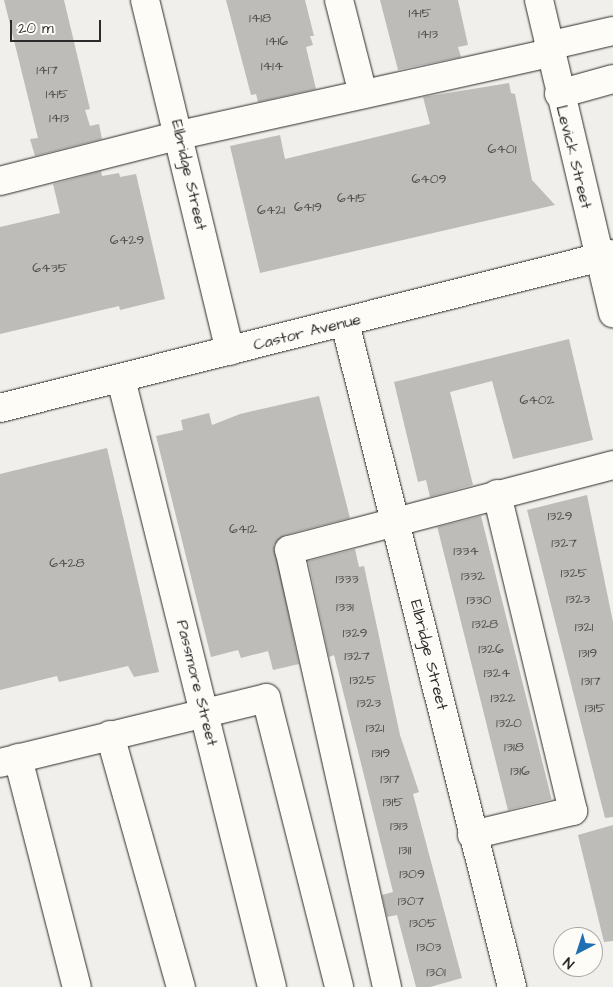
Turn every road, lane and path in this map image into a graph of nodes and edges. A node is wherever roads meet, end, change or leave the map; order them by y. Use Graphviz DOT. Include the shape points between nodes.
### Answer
graph roads {
  1 [pos="145,0"];
  2 [pos="340,0"];
  3 [pos="539,0"];
  4 [pos="613,31"];
  5 [pos="548,50"];
  6 [pos="613,79"];
  7 [pos="363,94"];
  8 [pos="559,94"];
  9 [pos="180,135"];
  10 [pos="0,182"];
  11 [pos="606,256"];
  12 [pos="613,313"];
  13 [pos="345,323"];
  14 [pos="230,350"];
  15 [pos="121,379"];
  16 [pos="0,408"];
  17 [pos="613,465"];
  18 [pos="497,494"];
  19 [pos="396,520"];
  20 [pos="204,712"];
  21 [pos="110,735"];
  22 [pos="9,760"];
  23 [pos="472,835"];
  24 [pos="77,987"];
  25 [pos="181,987"];
  26 [pos="272,987"];
  27 [pos="339,987"];
  28 [pos="387,987"];
  29 [pos="512,987"];
  1 -- 9 [label="street, Elbridge Street"];
  2 -- 7 [label="street"];
  3 -- 5 [label="street, Levick Street"];
  4 -- 5 [label="street"];
  5 -- 7 [label="street"];
  5 -- 8 [label="street, Levick Street"];
  6 -- 8 [label="street"];
  7 -- 9 [label="street"];
  8 -- 11 [label="street, Levick Street"];
  9 -- 10 [label="street"];
  9 -- 14 [label="street, Elbridge Street"];
  11 -- 12 [label="street, Levick Street"];
  11 -- 13 [label="street, Castor Avenue"];
  13 -- 14 [label="street, Castor Avenue"];
  13 -- 19 [label="street, Elbridge Street"];
  14 -- 15 [label="street, Castor Avenue"];
  15 -- 16 [label="street, Castor Avenue"];
  15 -- 20 [label="street, Passmore Street"];
  17 -- 18 [label="street"];
  18 -- 19 [label="street"];
  18 -- 23 [label="street" via="573,811"];
  19 -- 23 [label="street, Elbridge Street"];
  19 -- 28 [label="street" via="289,550"];
  20 -- 21 [label="street"];
  20 -- 26 [label="street, Passmore Street"];
  20 -- 27 [label="street" via="266,698"];
  21 -- 22 [label="street"];
  21 -- 25 [label="street"];
  22 -- 24 [label="street"];
  23 -- 29 [label="street, Elbridge Street"];
}
